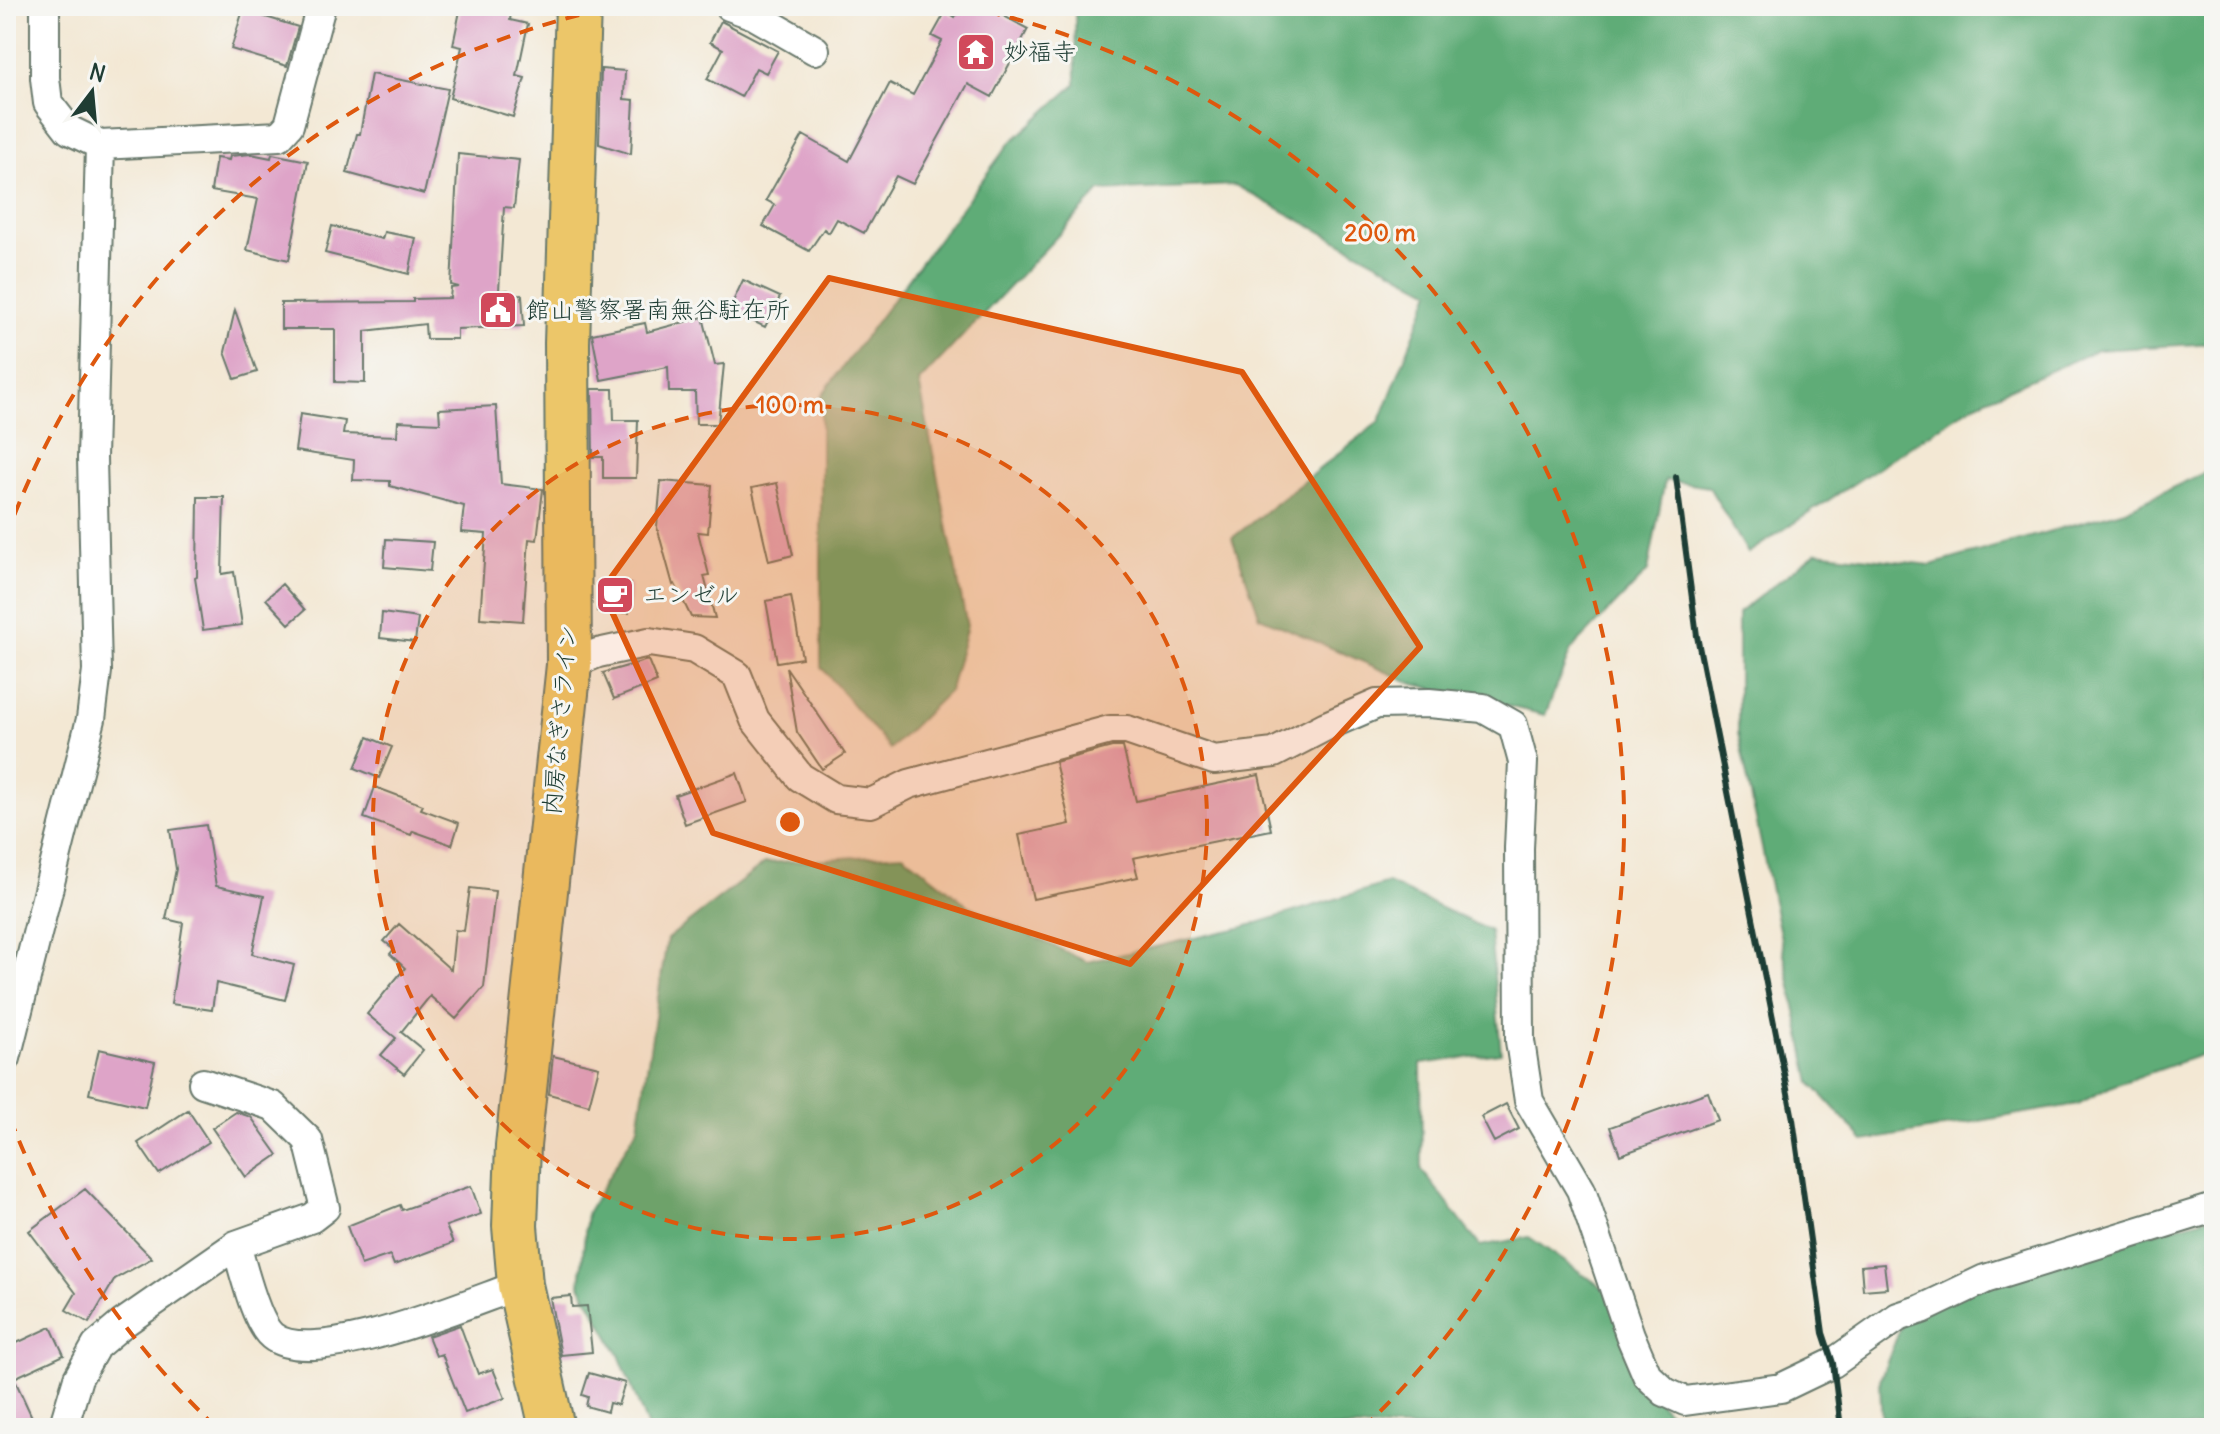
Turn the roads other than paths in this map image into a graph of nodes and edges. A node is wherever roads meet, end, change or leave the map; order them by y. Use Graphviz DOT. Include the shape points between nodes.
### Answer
graph roads {
  1 [pos="45,6"];
  2 [pos="321,6"];
  3 [pos="578,6"];
  4 [pos="729,6"];
  5 [pos="815,50"];
  6 [pos="100,145"];
  7 [pos="569,665"];
  8 [pos="6,1058"];
  9 [pos="203,1083"];
  10 [pos="2214,1208"];
  11 [pos="236,1245"];
  12 [pos="520,1285"];
  13 [pos="63,1428"];
  14 [pos="552,1428"];
  1 -- 6 [label="street" via="48,103 69,130"];
  2 -- 6 [label="street" via="289,125 279,136"];
  3 -- 7 [label="highway, 内房なぎさライン" via="567,343"];
  4 -- 5 [label="street"];
  6 -- 8 [label="street" via="92,458 97,671 91,719"];
  7 -- 10 [label="street" via="649,642 694,649 737,675 755,720 800,777 836,799 871,803 909,784 1110,730 1127,730 1214,760 1274,753 1377,704 1483,708 1513,725 1523,762 1520,1041 1529,1101 1581,1190 1647,1375 1685,1401 1781,1388 1833,1363 1898,1317 1974,1283"];
  7 -- 12 [label="highway, 内房なぎさライン" via="518,1146 515,1226"];
  9 -- 11 [label="street" via="273,1106 308,1140 325,1208 312,1218"];
  11 -- 12 [label="street" via="261,1320 272,1337 294,1344 356,1341"];
  11 -- 13 [label="street" via="96,1346 78,1378"];
  12 -- 14 [label="highway, 内房なぎさライン"];
}
